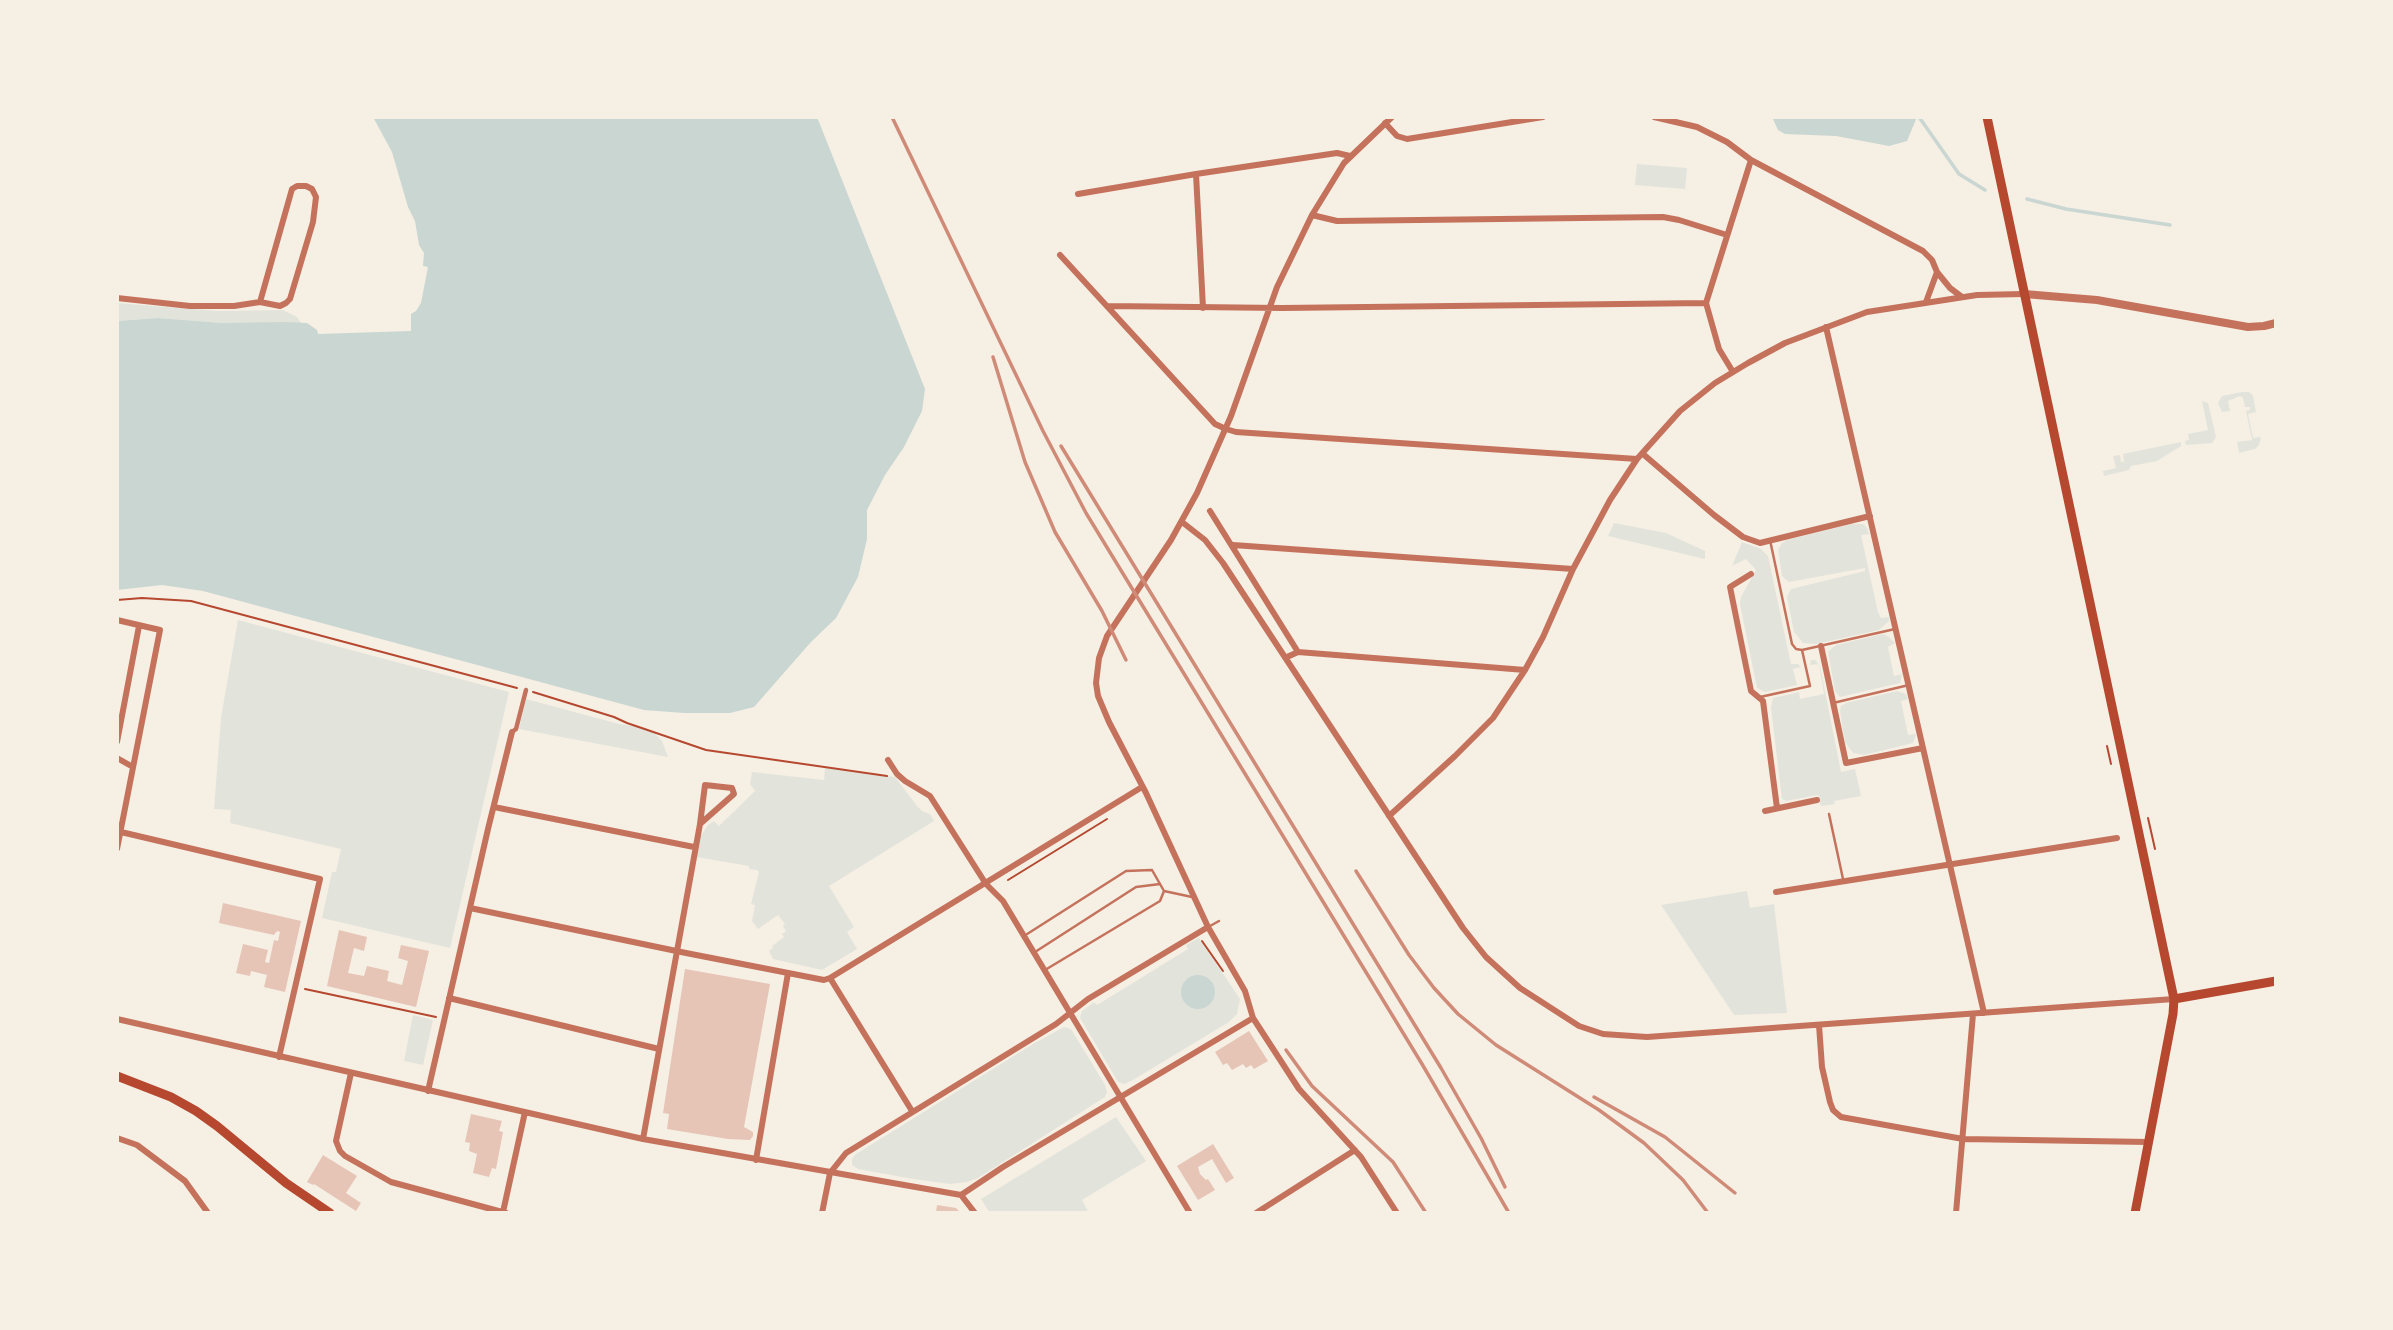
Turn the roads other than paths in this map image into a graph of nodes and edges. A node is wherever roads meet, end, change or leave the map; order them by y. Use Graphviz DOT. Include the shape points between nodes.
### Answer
graph roads {
  1 [pos="1392,117"];
  2 [pos="1543,117"];
  3 [pos="1654,117"];
  4 [pos="1987,117"];
  5 [pos="1385,123"];
  6 [pos="1350,156"];
  7 [pos="1751,160"];
  8 [pos="1196,174"];
  9 [pos="1078,194"];
  10 [pos="1312,215"];
  11 [pos="1727,235"];
  12 [pos="1060,255"];
  13 [pos="1937,272"];
  14 [pos="2024,294"];
  15 [pos="1962,297"];
  16 [pos="117,298"];
  17 [pos="260,302"];
  18 [pos="1926,302"];
  19 [pos="1706,303"];
  20 [pos="1108,306"];
  21 [pos="1203,308"];
  22 [pos="1268,308"];
  23 [pos="2276,323"];
  24 [pos="1826,327"];
  25 [pos="1733,372"];
  26 [pos="1226,429"];
  27 [pos="1640,457"];
  28 [pos="1210,511"];
  29 [pos="1870,516"];
  30 [pos="1182,522"];
  31 [pos="1770,540"];
  32 [pos="1233,545"];
  33 [pos="1573,569"];
  34 [pos="1751,574"];
  35 [pos="117,620"];
  36 [pos="139,626"];
  37 [pos="1896,629"];
  38 [pos="1821,646"];
  39 [pos="1802,650"];
  40 [pos="1298,652"];
  41 [pos="1287,657"];
  42 [pos="1525,670"];
  43 [pos="1909,685"];
  44 [pos="526,690"];
  45 [pos="1759,697"];
  46 [pos="1833,703"];
  47 [pos="512,732"];
  48 [pos="117,742"];
  49 [pos="1923,748"];
  50 [pos="117,758"];
  51 [pos="888,760"];
  52 [pos="133,767"];
  53 [pos="1142,787"];
  54 [pos="1817,800"];
  55 [pos="494,807"];
  56 [pos="1777,808"];
  57 [pos="1765,811"];
  58 [pos="1829,814"];
  59 [pos="1389,816"];
  60 [pos="700,824"];
  61 [pos="119,833"];
  62 [pos="2117,838"];
  63 [pos="694,847"];
  64 [pos="117,849"];
  65 [pos="1950,865"];
  66 [pos="1843,881"];
  67 [pos="986,884"];
  68 [pos="1160,884"];
  69 [pos="1164,891"];
  70 [pos="1776,892"];
  71 [pos="1194,897"];
  72 [pos="470,908"];
  73 [pos="1219,921"];
  74 [pos="1208,928"];
  75 [pos="1024,936"];
  76 [pos="676,951"];
  77 [pos="1034,953"];
  78 [pos="1045,971"];
  79 [pos="788,973"];
  80 [pos="830,978"];
  81 [pos="2276,981"];
  82 [pos="449,999"];
  83 [pos="2174,999"];
  84 [pos="1070,1012"];
  85 [pos="1984,1013"];
  86 [pos="1973,1014"];
  87 [pos="1254,1018"];
  88 [pos="117,1019"];
  89 [pos="1819,1025"];
  90 [pos="659,1049"];
  91 [pos="279,1057"];
  92 [pos="351,1073"];
  93 [pos="117,1076"];
  94 [pos="428,1091"];
  95 [pos="1119,1096"];
  96 [pos="912,1111"];
  97 [pos="526,1112"];
  98 [pos="117,1138"];
  99 [pos="643,1139"];
  100 [pos="1963,1139"];
  101 [pos="2148,1142"];
  102 [pos="1355,1150"];
  103 [pos="756,1160"];
  104 [pos="830,1172"];
  105 [pos="961,1195"];
  106 [pos="505,1212"];
  107 [pos="208,1213"];
  108 [pos="330,1213"];
  109 [pos="822,1213"];
  110 [pos="975,1213"];
  111 [pos="1190,1213"];
  112 [pos="1255,1213"];
  113 [pos="1397,1213"];
  114 [pos="1956,1213"];
  115 [pos="2135,1213"];
  1 -- 5 [label="street"];
  2 -- 5 [label="street" via="1406,139"];
  3 -- 7 [label="street" via="1697,127"];
  4 -- 14 [label="main road"];
  5 -- 6 [label="street"];
  6 -- 8 [label="street" via="1337,153"];
  6 -- 10 [label="street"];
  7 -- 11 [label="street"];
  7 -- 13 [label="street" via="1916,246 1930,257"];
  8 -- 9 [label="street"];
  8 -- 21 [label="street"];
  10 -- 11 [label="street" via="1336,221 1663,217"];
  10 -- 22 [label="street"];
  11 -- 19 [label="street"];
  12 -- 20 [label="street"];
  13 -- 15 [label="street"];
  13 -- 18 [label="street"];
  14 -- 15 [label="street"];
  14 -- 23 [label="street" via="2097,300 2248,327"];
  14 -- 83 [label="main road"];
  15 -- 18 [label="street"];
  16 -- 17 [label="street" via="190,306"];
  17 -- 17 [label="street" via="280,306 290,299 313,222 316,197 306,186 292,189"];
  18 -- 24 [label="street" via="1867,312"];
  19 -- 22 [label="street"];
  19 -- 25 [label="street" via="1719,349"];
  20 -- 21 [label="street"];
  20 -- 26 [label="street" via="1215,424"];
  21 -- 22 [label="street"];
  22 -- 26 [label="street"];
  24 -- 25 [label="street"];
  24 -- 29 [label="street"];
  25 -- 27 [label="street" via="1680,411"];
  26 -- 27 [label="street"];
  26 -- 30 [label="street"];
  27 -- 31 [label="street" via="1743,537 1760,543"];
  27 -- 33 [label="street" via="1610,500"];
  28 -- 32 [label="street"];
  29 -- 31 [label="street"];
  29 -- 37 [label="street"];
  30 -- 41 [label="street" via="1211,547"];
  30 -- 53 [label="street" via="1107,636 1097,668 1098,696"];
  31 -- 39 [label="lane" via="1792,644"];
  32 -- 33 [label="street"];
  32 -- 40 [label="street"];
  33 -- 42 [label="street"];
  34 -- 45 [label="street" via="1730,587 1751,691"];
  35 -- 36 [label="street"];
  36 -- 48 [label="street"];
  36 -- 52 [label="street" via="160,631"];
  37 -- 38 [label="lane"];
  37 -- 43 [label="street"];
  38 -- 39 [label="lane"];
  38 -- 46 [label="street"];
  39 -- 45 [label="lane" via="1810,686"];
  40 -- 41 [label="street"];
  40 -- 42 [label="street"];
  41 -- 59 [label="street"];
  42 -- 59 [label="street" via="1493,718"];
  43 -- 46 [label="lane"];
  43 -- 49 [label="street"];
  44 -- 47 [label="street"];
  45 -- 56 [label="street"];
  46 -- 49 [label="street" via="1846,763"];
  47 -- 55 [label="street"];
  49 -- 65 [label="street"];
  50 -- 52 [label="street"];
  51 -- 67 [label="street" via="905,781 930,796"];
  52 -- 61 [label="street"];
  53 -- 67 [label="street"];
  53 -- 71 [label="street"];
  54 -- 56 [label="street"];
  55 -- 63 [label="street"];
  55 -- 72 [label="street"];
  56 -- 57 [label="street"];
  58 -- 66 [label="lane"];
  59 -- 89 [label="street" via="1486,957 1534,999 1579,1026 1604,1034 1647,1037"];
  60 -- 60 [label="street" via="732,796 732,788 705,785"];
  60 -- 63 [label="street"];
  61 -- 64 [label="street"];
  61 -- 91 [label="street" via="320,878"];
  62 -- 65 [label="street"];
  63 -- 76 [label="street"];
  65 -- 66 [label="street"];
  65 -- 85 [label="street"];
  66 -- 70 [label="street"];
  67 -- 75 [label="street" via="1003,901"];
  67 -- 80 [label="street"];
  68 -- 69 [label="lane"];
  68 -- 75 [label="lane" via="1152,870 1126,871"];
  68 -- 77 [label="lane" via="1136,887"];
  69 -- 71 [label="lane"];
  69 -- 78 [label="lane" via="1160,901"];
  71 -- 74 [label="street"];
  72 -- 76 [label="street"];
  72 -- 82 [label="street"];
  73 -- 74 [label="lane"];
  74 -- 84 [label="street"];
  74 -- 87 [label="street" via="1245,991"];
  75 -- 77 [label="street"];
  76 -- 79 [label="street"];
  76 -- 90 [label="street"];
  77 -- 78 [label="street"];
  78 -- 84 [label="street"];
  79 -- 80 [label="street"];
  79 -- 103 [label="street"];
  80 -- 96 [label="street"];
  81 -- 83 [label="main road"];
  82 -- 90 [label="street"];
  82 -- 94 [label="street"];
  83 -- 85 [label="street"];
  83 -- 101 [label="main road"];
  84 -- 95 [label="street"];
  84 -- 96 [label="street"];
  85 -- 86 [label="street"];
  86 -- 89 [label="street"];
  86 -- 100 [label="street"];
  87 -- 95 [label="street"];
  87 -- 102 [label="street" via="1299,1089"];
  88 -- 91 [label="street"];
  89 -- 100 [label="street" via="1825,1080 1836,1114"];
  90 -- 99 [label="street"];
  91 -- 92 [label="street"];
  92 -- 94 [label="street"];
  92 -- 106 [label="street" via="336,1141 340,1152 391,1182"];
  93 -- 108 [label="main road" via="196,1111"];
  94 -- 97 [label="street"];
  95 -- 105 [label="street"];
  95 -- 111 [label="street"];
  96 -- 104 [label="street" via="846,1153"];
  97 -- 99 [label="street"];
  97 -- 106 [label="street"];
  98 -- 107 [label="street" via="138,1145 185,1181"];
  99 -- 103 [label="street"];
  100 -- 101 [label="street"];
  100 -- 114 [label="street"];
  101 -- 115 [label="main road"];
  102 -- 112 [label="street"];
  102 -- 113 [label="street"];
  103 -- 104 [label="street"];
  104 -- 105 [label="street"];
  104 -- 109 [label="street"];
  105 -- 110 [label="street"];
}
